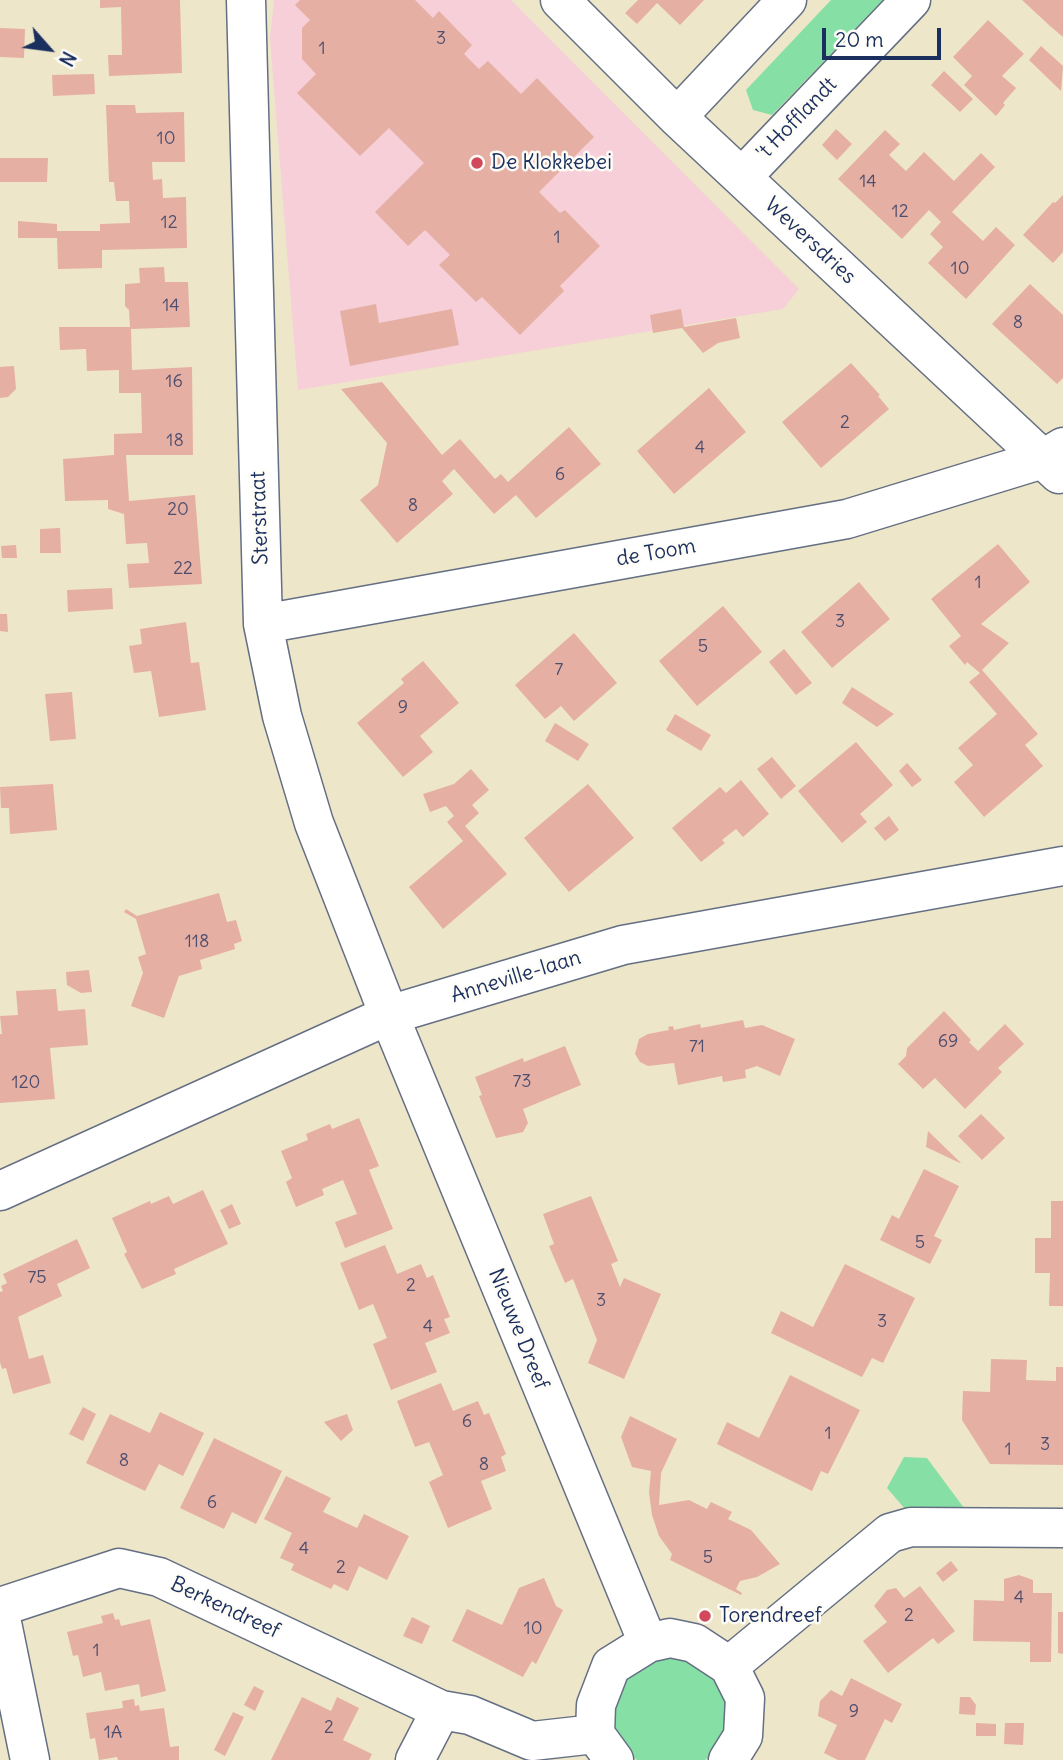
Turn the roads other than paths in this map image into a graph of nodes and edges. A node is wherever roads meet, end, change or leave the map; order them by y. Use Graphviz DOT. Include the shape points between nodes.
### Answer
graph roads {
  1 [pos="246,0"];
  2 [pos="560,0"];
  3 [pos="787,0"];
  4 [pos="911,0"];
  5 [pos="677,117"];
  6 [pos="741,177"];
  7 [pos="1056,461"];
  8 [pos="263,624"];
  9 [pos="1063,866"];
  10 [pos="389,1015"];
  11 [pos="0,1191"];
  12 [pos="1063,1528"];
  13 [pos="0,1607"];
  14 [pos="0,1613"];
  15 [pos="648,1643"];
  16 [pos="729,1666"];
  17 [pos="441,1710"];
  18 [pos="604,1747"];
  19 [pos="30,1760"];
  20 [pos="415,1760"];
  21 [pos="728,1760"];
  1 -- 8 [label="street, Sterstraat"];
  2 -- 5 [label="street, Weversdries"];
  3 -- 5 [label="street"];
  4 -- 6 [label="street, 't Hofflandt"];
  5 -- 6 [label="street, Weversdries"];
  6 -- 7 [label="street, Weversdries"];
  7 -- 8 [label="street, de Toom" via="847,519"];
  8 -- 10 [label="street, Sterstraat" via="282,716 314,822"];
  9 -- 10 [label="street, Anneville-laan" via="623,945"];
  10 -- 11 [label="street, Anneville-laan"];
  10 -- 15 [label="street, Nieuwe Dreef"];
  12 -- 16 [label="street" via="911,1527 890,1533"];
  13 -- 17 [label="street, Berkendreef" via="119,1568 159,1577"];
  14 -- 19 [label="street"];
  15 -- 16 [label="street" via="670,1639 694,1643"];
  15 -- 18 [label="street" via="611,1666 596,1706"];
  16 -- 21 [label="street" via="745,1698 743,1735"];
  17 -- 18 [label="street, Berkendreef" via="470,1715 532,1741"];
  17 -- 20 [label="street"];
}
